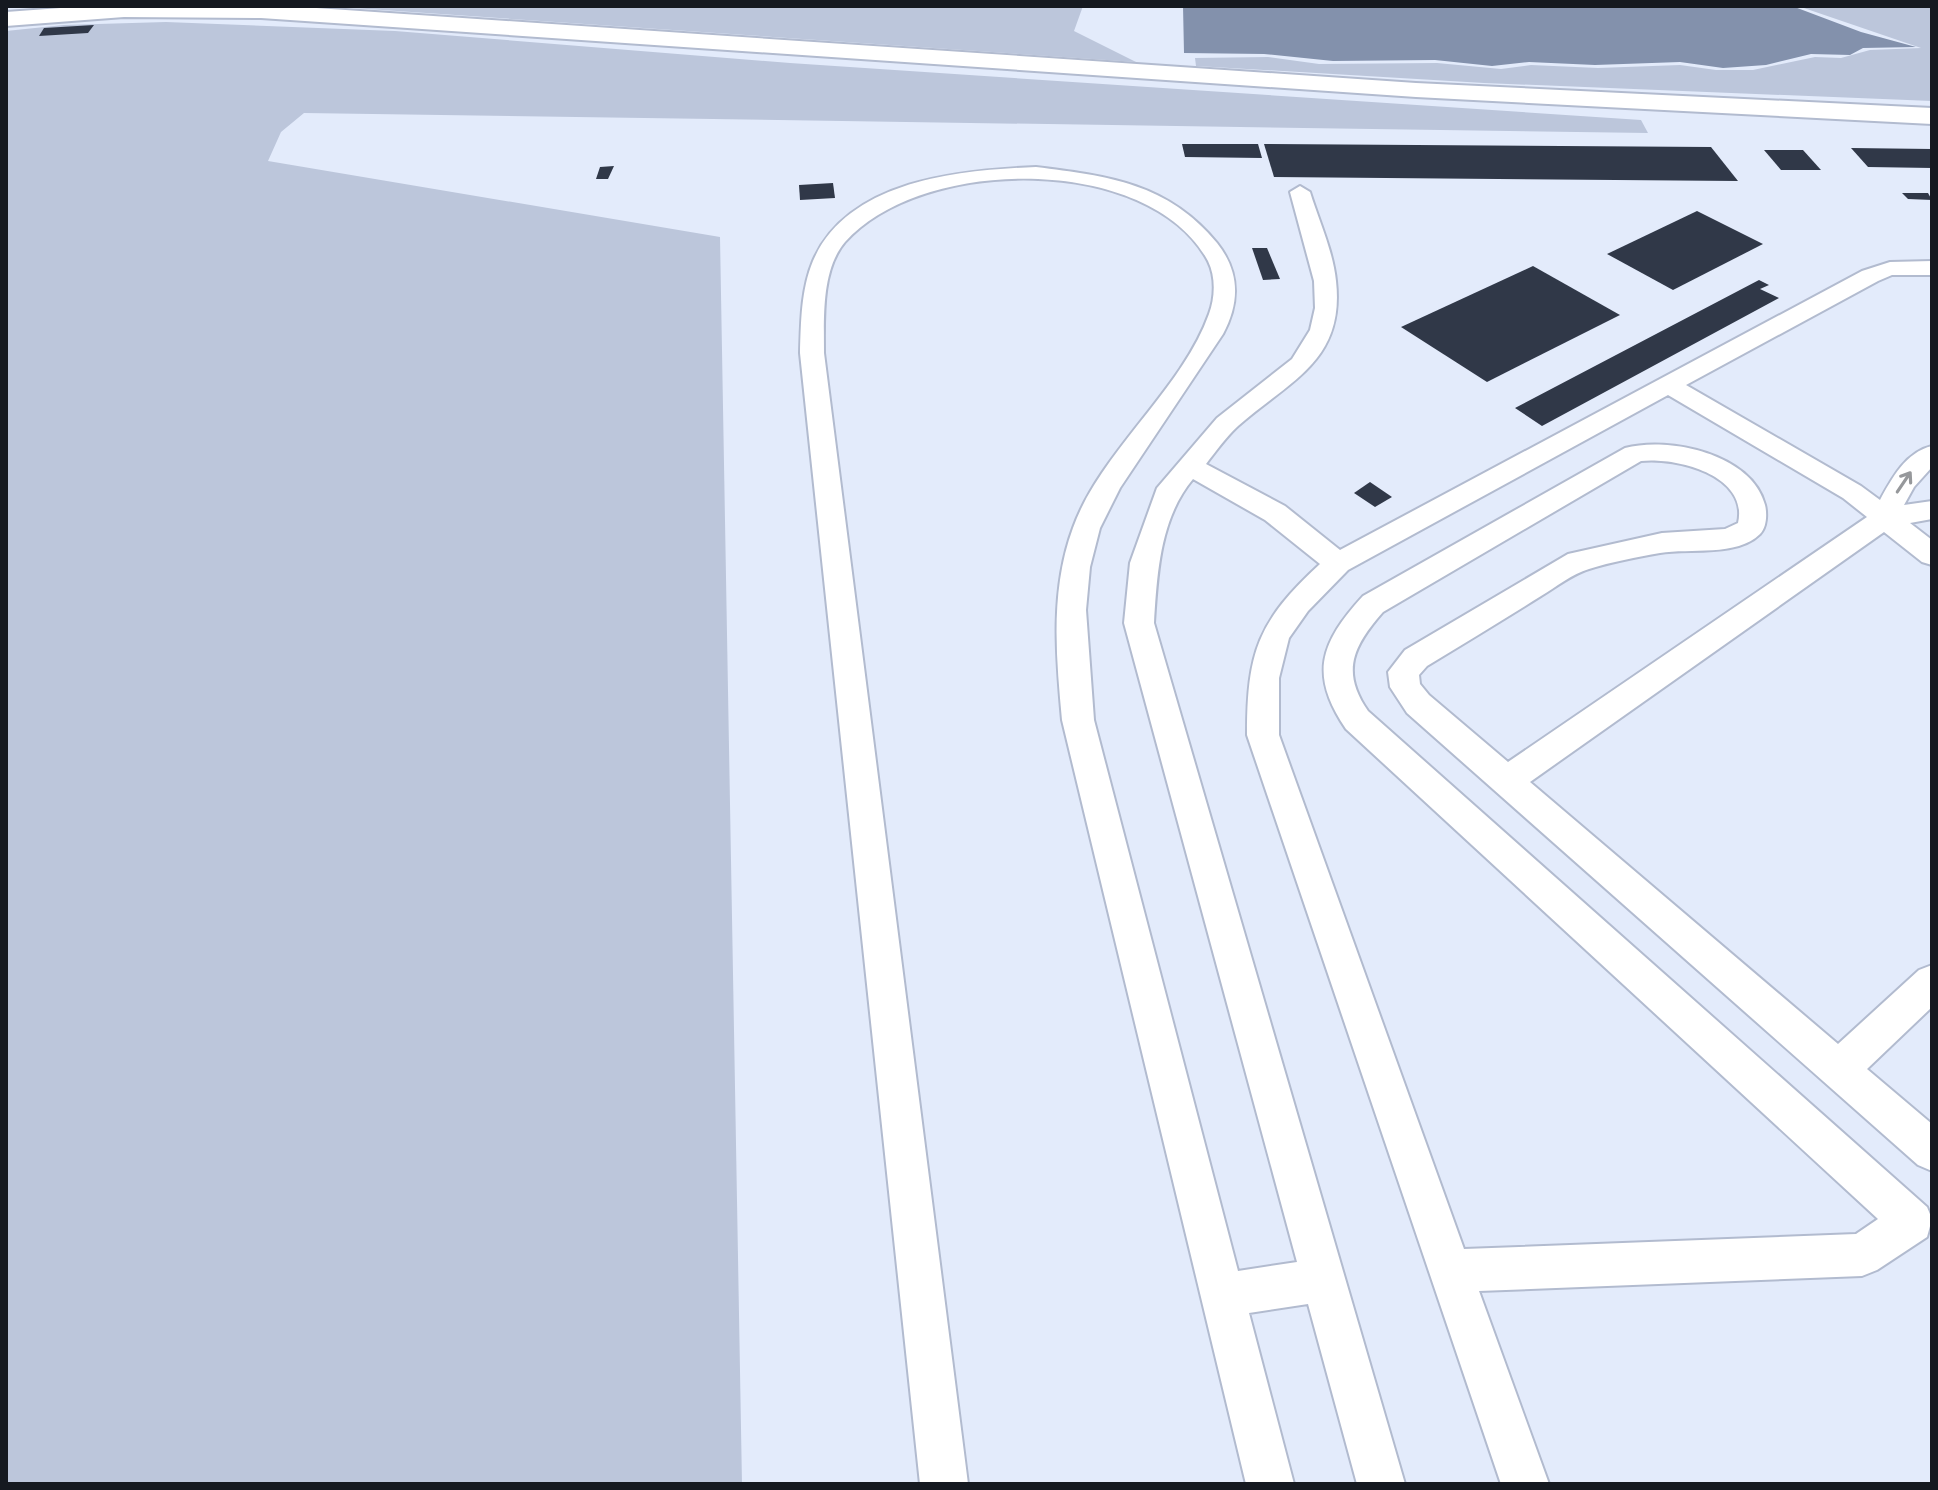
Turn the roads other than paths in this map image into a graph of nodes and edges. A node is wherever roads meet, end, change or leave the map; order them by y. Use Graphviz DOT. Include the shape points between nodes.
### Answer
graph roads {
  1 [pos="6,19"];
  2 [pos="1932,116"];
  3 [pos="1300,192"];
  4 [pos="1932,268"];
  5 [pos="1668,385"];
  6 [pos="1932,454"];
  7 [pos="1190,466"];
  8 [pos="1932,510"];
  9 [pos="1885,518"];
  10 [pos="1932,555"];
  11 [pos="1338,563"];
  12 [pos="1506,781"];
  13 [pos="1932,982"];
  14 [pos="1839,1070"];
  15 [pos="1932,1151"];
  16 [pos="1451,1271"];
  17 [pos="1322,1280"];
  18 [pos="1222,1295"];
  19 [pos="944,1484"];
  20 [pos="1270,1484"];
  21 [pos="1381,1484"];
  22 [pos="1525,1484"];
  1 -- 2 [label="street" via="124,10 261,11 1416,90"];
  3 -- 7 [label="lane" via="1325,280 1326,319 1314,350 1292,376 1229,421"];
  4 -- 5 [label="lane" via="1890,269 1870,276"];
  5 -- 9 [label="lane" via="1852,492"];
  5 -- 11 [label="lane"];
  9 -- 6 [label="lane, one-way" via="1900,484"];
  7 -- 11 [label="lane" via="1275,513"];
  7 -- 17 [label="lane" via="1166,494 1144,563 1139,623"];
  8 -- 9 [label="lane"];
  9 -- 10 [label="lane"];
  9 -- 12 [label="lane"];
  11 -- 16 [label="lane" via="1296,602 1270,641 1261,683 1263,735"];
  12 -- 14 [label="lane"];
  12 -- 16 [label="lane" via="1418,704 1405,687 1403,672 1416,658 1578,561 1662,543 1741,535 1755,518 1754,509 1734,479 1680,454 1650,452 1621,460 1373,604 1343,645 1335,681 1357,720 1912,1222 1862,1255"];
  13 -- 14 [label="lane"];
  14 -- 15 [label="lane"];
  16 -- 22 [label="lane"];
  17 -- 18 [label="lane"];
  17 -- 21 [label="lane"];
  18 -- 19 [label="lane" via="1078,720 1070,650 1072,588 1081,544 1097,503 1214,330 1225,285 1220,262 1190,224 1115,186 1074,177 997,173 914,188 872,208 837,239 817,279 812,353"];
  18 -- 20 [label="lane"];
}
